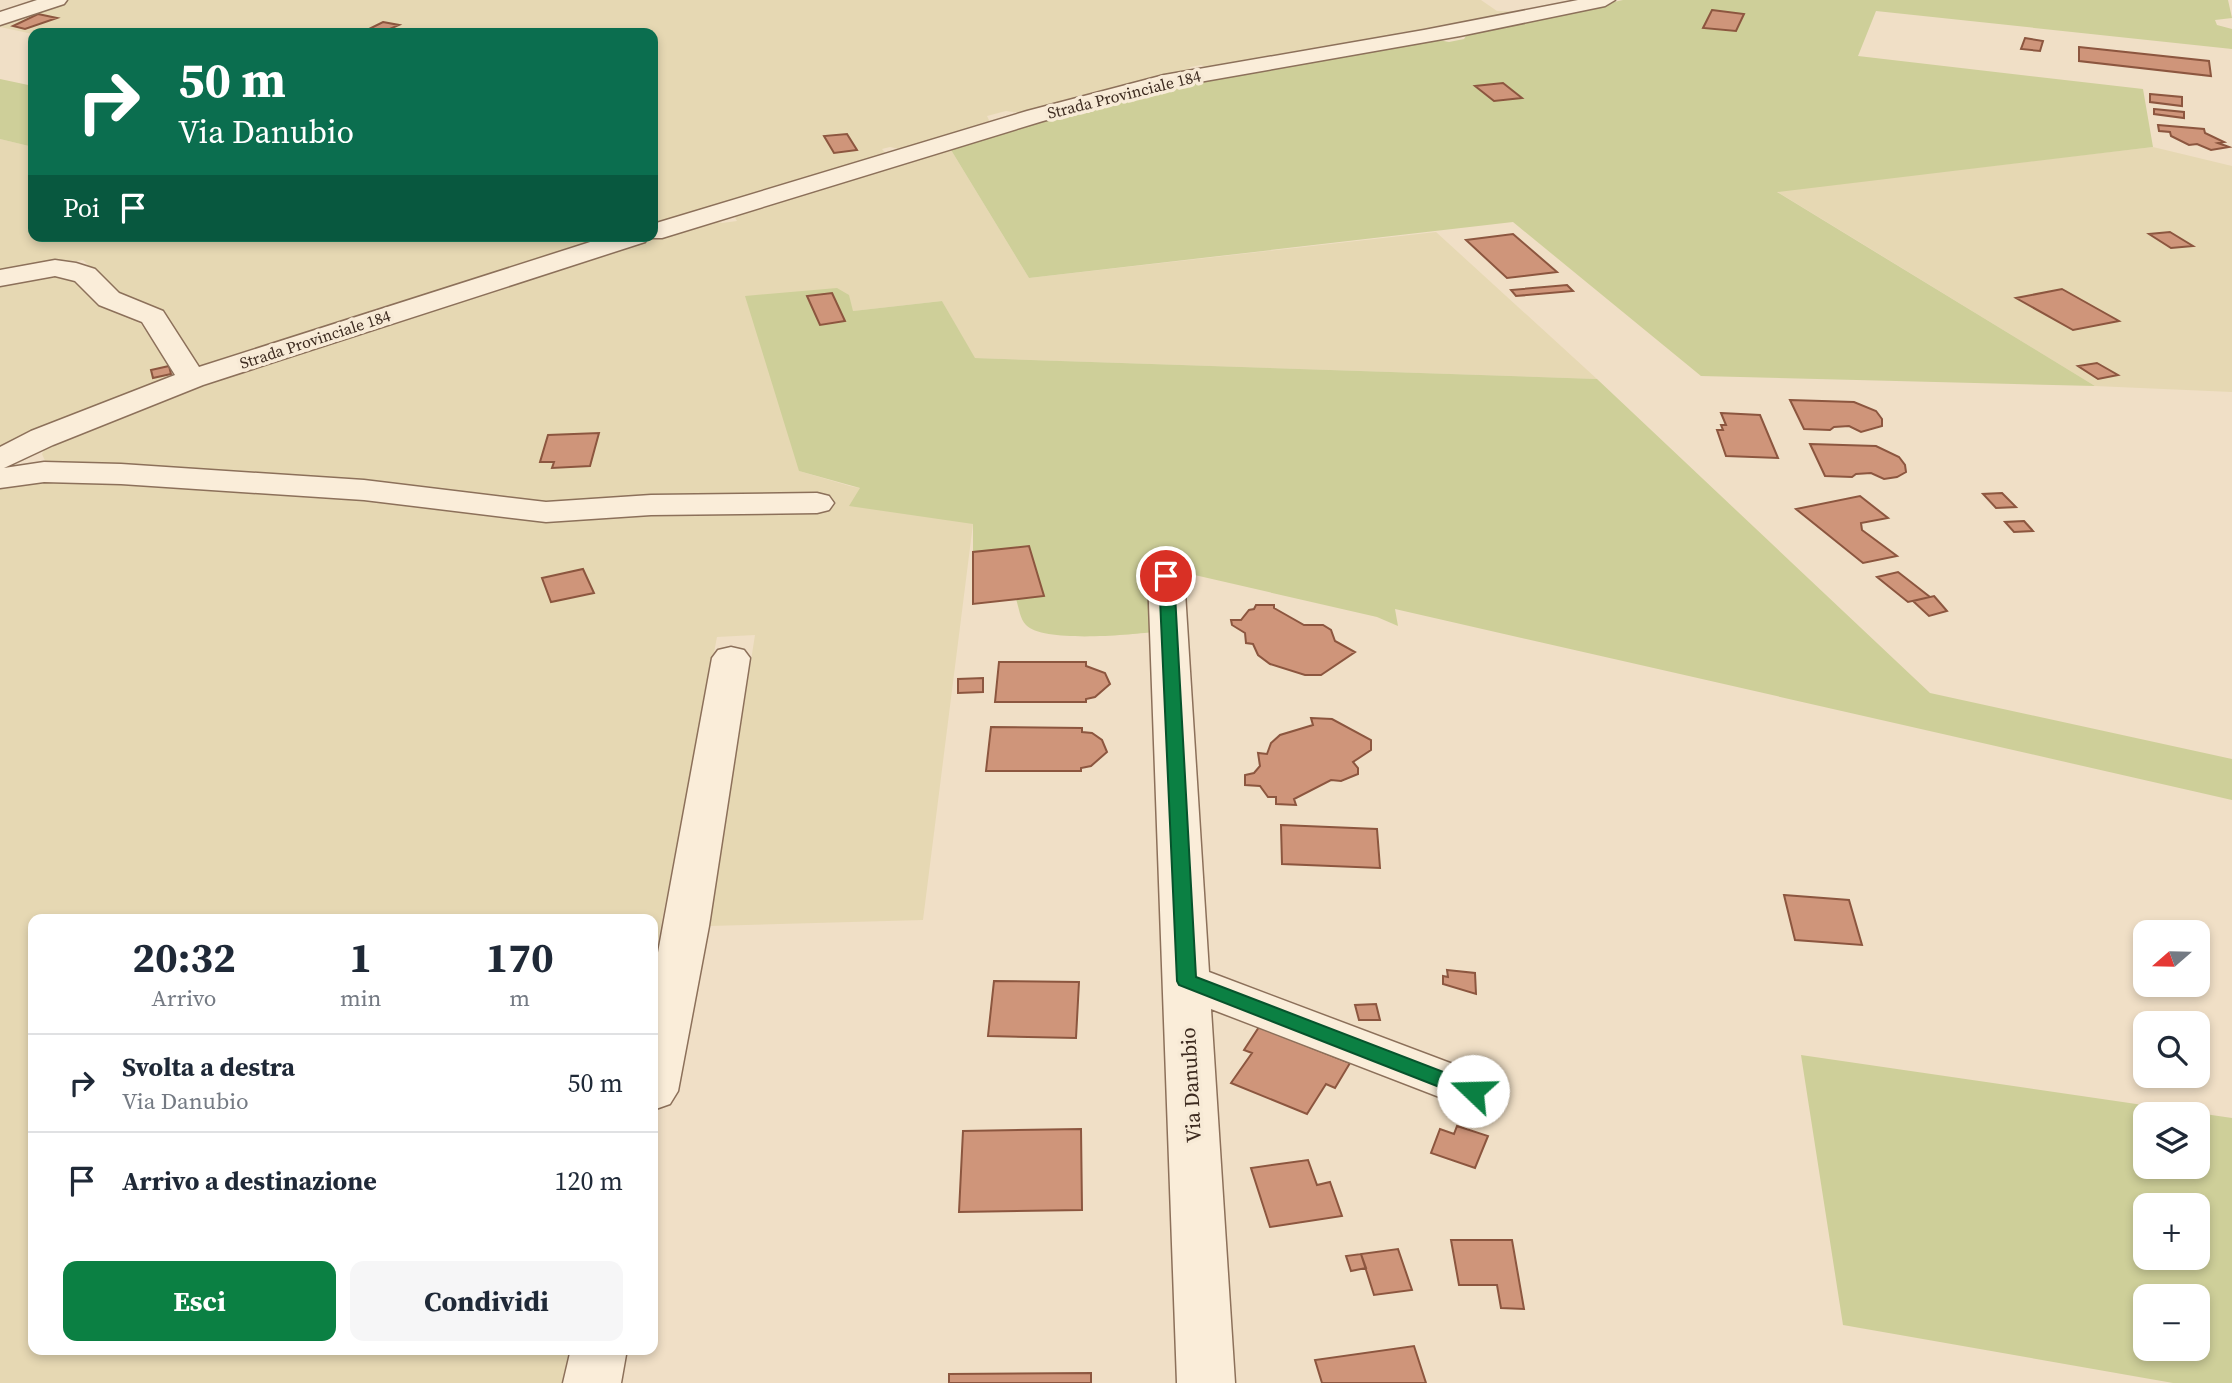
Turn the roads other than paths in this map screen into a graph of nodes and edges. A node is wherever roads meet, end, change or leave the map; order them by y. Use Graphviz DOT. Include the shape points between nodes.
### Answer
graph roads {
  1 [pos="57,0"];
  2 [pos="1605,0"];
  3 [pos="0,19"];
  4 [pos="658,231"];
  5 [pos="617,242"];
  6 [pos="0,278"];
  7 [pos="192,379"];
  8 [pos="0,458"];
  9 [pos="0,478"];
  10 [pos="817,503"];
  11 [pos="1166,576"];
  12 [pos="731,658"];
  13 [pos="1186,981"];
  14 [pos="658,1067"];
  15 [pos="1473,1091"];
  16 [pos="598,1355"];
  17 [pos="592,1383"];
  18 [pos="1206,1383"];
  1 -- 3 [label="street"];
  2 -- 4 [label="street, Strada Provinciale 184" via="1138,88 991,127 769,200"];
  5 -- 7 [label="street, Strada Provinciale 184"];
  6 -- 7 [label="street" via="60,269 81,272 104,296 153,317"];
  7 -- 8 [label="street, Strada Provinciale 184"];
  9 -- 10 [label="street" via="44,472 121,474 364,491 546,512 651,505"];
  11 -- 13 [label="street, Via Danubio"];
  12 -- 14 [label="street" via="687,926"];
  13 -- 15 [label="street"];
  13 -- 18 [label="street, Via Danubio"];
  16 -- 17 [label="street"];
}
